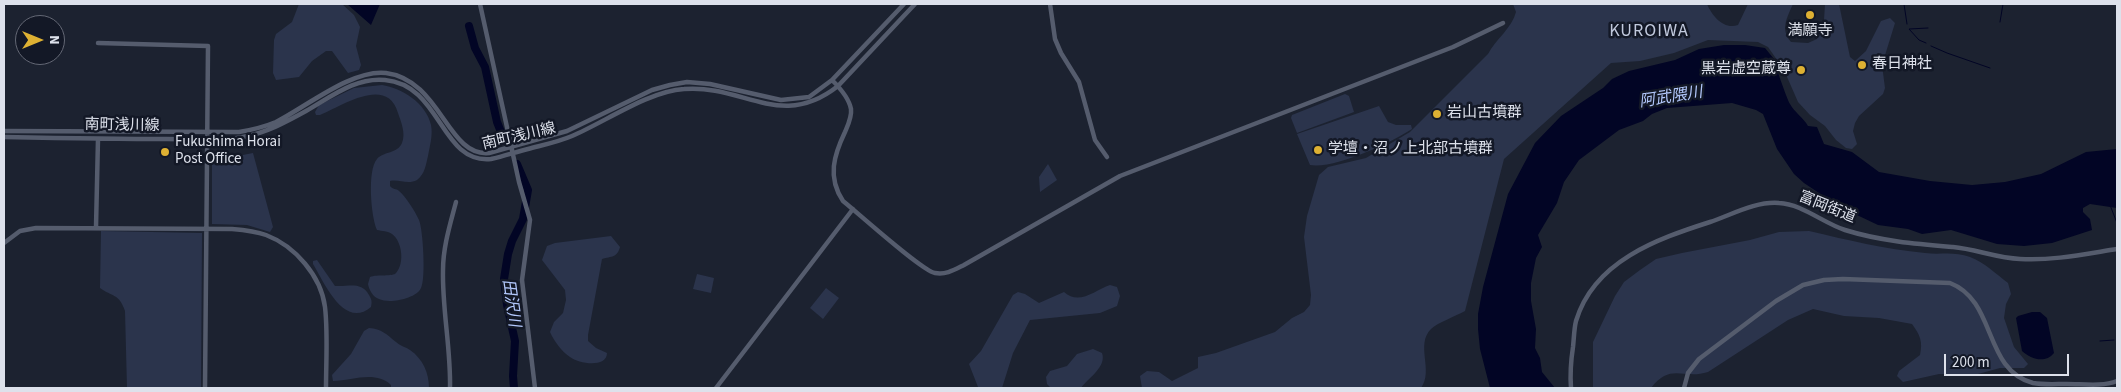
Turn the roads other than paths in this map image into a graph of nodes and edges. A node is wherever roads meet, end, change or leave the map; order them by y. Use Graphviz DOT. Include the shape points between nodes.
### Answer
graph roads {
  1 [pos="480,4"];
  2 [pos="904,4"];
  3 [pos="914,4"];
  4 [pos="1050,4"];
  5 [pos="1503,23"];
  6 [pos="98,43"];
  7 [pos="832,80"];
  8 [pos="838,86"];
  9 [pos="4,132"];
  10 [pos="206,133"];
  11 [pos="4,137"];
  12 [pos="98,139"];
  13 [pos="206,140"];
  14 [pos="512,147"];
  15 [pos="513,154"];
  16 [pos="1107,157"];
  17 [pos="456,202"];
  18 [pos="853,209"];
  19 [pos="96,227"];
  20 [pos="207,229"];
  21 [pos="4,243"];
  22 [pos="2117,248"];
  23 [pos="2117,381"];
  24 [pos="205,388"];
  25 [pos="326,388"];
  26 [pos="450,388"];
  27 [pos="535,388"];
  28 [pos="716,388"];
  29 [pos="1571,388"];
  30 [pos="1684,388"];
  1 -- 14 [label="street"];
  2 -- 7 [label="street, 南町浅川線"];
  3 -- 8 [label="street, 南町浅川線"];
  4 -- 16 [label="street" via="1055,39 1078,82 1095,140"];
  5 -- 18 [label="street" via="1453,47 1120,176 949,273 932,273"];
  6 -- 10 [label="street" via="208,46"];
  7 -- 8 [label="street"];
  7 -- 14 [label="street, 南町浅川線" via="809,97 789,100 710,84 670,84 567,131"];
  8 -- 15 [label="street, 南町浅川線" via="819,99 788,106 698,89 676,89 570,137"];
  8 -- 18 [label="street" via="848,101 850,116 835,153 834,176 839,196"];
  9 -- 10 [label="street, 南町浅川線"];
  10 -- 13 [label="street"];
  10 -- 14 [label="street, 南町浅川線" via="239,132 268,125 352,79 384,73 407,80 420,89 470,151 481,154"];
  11 -- 12 [label="street, 南町浅川線"];
  12 -- 13 [label="street, 南町浅川線"];
  12 -- 19 [label="street"];
  13 -- 15 [label="street, 南町浅川線" via="240,138 266,131 353,84 376,79 396,81 423,98 467,155 481,160"];
  13 -- 20 [label="street"];
  14 -- 15 [label="street"];
  15 -- 27 [label="street" via="529,214 530,231 522,280"];
  17 -- 26 [label="street" via="443,270"];
  18 -- 28 [label="street"];
  19 -- 20 [label="street"];
  19 -- 21 [label="street" via="27,229"];
  20 -- 24 [label="street"];
  20 -- 25 [label="street" via="234,229 266,235 282,242 308,267 325,305"];
  22 -- 29 [label="street, 富岡街道" via="2056,258 2019,259 1869,236 1821,221 1780,202 1757,205 1658,240 1619,262 1600,278 1585,298 1576,322"];
  23 -- 30 [label="street" via="2041,384 2018,376 2000,357 1975,301 1950,283 1835,279 1803,285 1776,301 1699,359 1688,373"];
}
